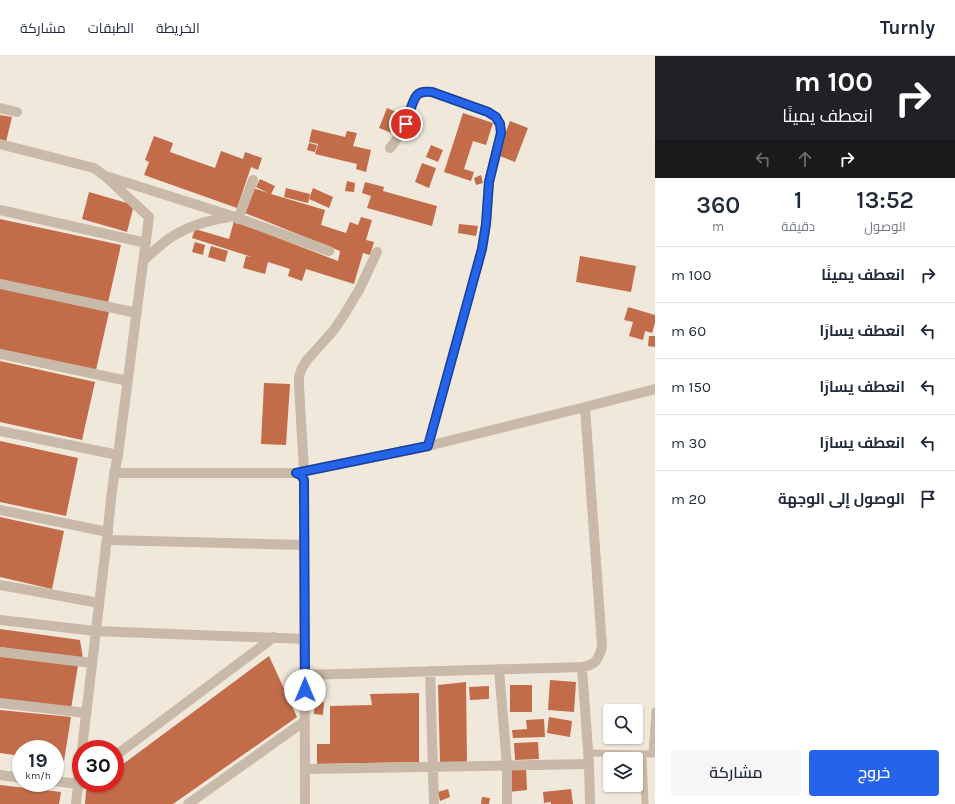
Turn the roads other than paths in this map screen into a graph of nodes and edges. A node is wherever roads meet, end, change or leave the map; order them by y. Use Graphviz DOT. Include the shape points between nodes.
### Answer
graph roads {
  1 [pos="0,108"];
  2 [pos="17,112"];
  3 [pos="0,144"];
  4 [pos="390,148"];
  5 [pos="105,176"];
  6 [pos="254,180"];
  7 [pos="0,210"];
  8 [pos="235,218"];
  9 [pos="146,243"];
  10 [pos="329,251"];
  11 [pos="377,252"];
  12 [pos="144,260"];
  13 [pos="0,284"];
  14 [pos="137,313"];
  15 [pos="0,354"];
  16 [pos="128,381"];
  17 [pos="655,389"];
  18 [pos="586,407"];
  19 [pos="0,431"];
  20 [pos="428,446"];
  21 [pos="118,455"];
  22 [pos="300,472"];
  23 [pos="114,473"];
  24 [pos="0,510"];
  25 [pos="108,536"];
  26 [pos="304,545"];
  27 [pos="0,585"];
  28 [pos="99,603"];
  29 [pos="0,620"];
  30 [pos="95,631"];
  31 [pos="274,637"];
  32 [pos="304,639"];
  33 [pos="0,652"];
  34 [pos="92,663"];
  35 [pos="582,667"];
  36 [pos="499,669"];
  37 [pos="430,671"];
  38 [pos="305,675"];
  39 [pos="0,703"];
  40 [pos="655,711"];
  41 [pos="86,713"];
  42 [pos="305,721"];
  43 [pos="83,740"];
  44 [pos="124,749"];
  45 [pos="588,753"];
  46 [pos="603,753"];
  47 [pos="643,754"];
  48 [pos="653,754"];
  49 [pos="589,764"];
  50 [pos="507,766"];
  51 [pos="433,767"];
  52 [pos="305,768"];
  53 [pos="0,775"];
  54 [pos="12,777"];
  55 [pos="78,792"];
  56 [pos="76,804"];
  57 [pos="188,804"];
  58 [pos="305,804"];
  59 [pos="434,804"];
  60 [pos="507,804"];
  61 [pos="590,804"];
  62 [pos="645,804"];
  1 -- 2 [label="street"];
  3 -- 5 [label="street" via="94,168"];
  4 -- 20 [label="street" via="406,124 415,96 420,92 432,92 488,112 496,117 500,124 501,133 489,182 482,249"];
  5 -- 8 [label="street"];
  5 -- 9 [label="street" via="149,217"];
  6 -- 8 [label="street"];
  7 -- 9 [label="street"];
  8 -- 10 [label="street"];
  8 -- 12 [label="street" via="216,219 192,226 171,238"];
  9 -- 12 [label="street"];
  11 -- 22 [label="street" via="349,309 302,368 299,377"];
  12 -- 14 [label="street"];
  13 -- 14 [label="street"];
  14 -- 16 [label="street"];
  15 -- 16 [label="street"];
  16 -- 21 [label="street"];
  17 -- 18 [label="street"];
  18 -- 20 [label="street"];
  18 -- 35 [label="street" via="602,646 596,661"];
  19 -- 21 [label="street"];
  20 -- 22 [label="street"];
  21 -- 23 [label="street"];
  22 -- 23 [label="street"];
  22 -- 26 [label="street" via="304,480"];
  23 -- 25 [label="street"];
  24 -- 25 [label="street"];
  25 -- 26 [label="street"];
  25 -- 28 [label="street"];
  26 -- 32 [label="street"];
  27 -- 28 [label="street"];
  28 -- 30 [label="street"];
  29 -- 30 [label="street"];
  30 -- 31 [label="street"];
  30 -- 34 [label="street"];
  31 -- 32 [label="street"];
  31 -- 44 [label="street"];
  32 -- 38 [label="street"];
  33 -- 34 [label="street"];
  34 -- 41 [label="street"];
  35 -- 36 [label="street"];
  35 -- 45 [label="street"];
  36 -- 37 [label="street"];
  36 -- 50 [label="street"];
  37 -- 38 [label="street"];
  37 -- 51 [label="street"];
  38 -- 42 [label="street"];
  39 -- 41 [label="street"];
  40 -- 48 [label="lane"];
  41 -- 43 [label="street"];
  42 -- 52 [label="street"];
  42 -- 57 [label="street"];
  45 -- 46 [label="lane"];
  45 -- 49 [label="street"];
  47 -- 48 [label="lane"];
  47 -- 62 [label="lane"];
  49 -- 50 [label="street"];
  49 -- 61 [label="street"];
  50 -- 51 [label="street"];
  50 -- 60 [label="street"];
  51 -- 52 [label="street"];
  51 -- 59 [label="street"];
  52 -- 58 [label="street"];
  53 -- 54 [label="street"];
  55 -- 56 [label="street"];
}
